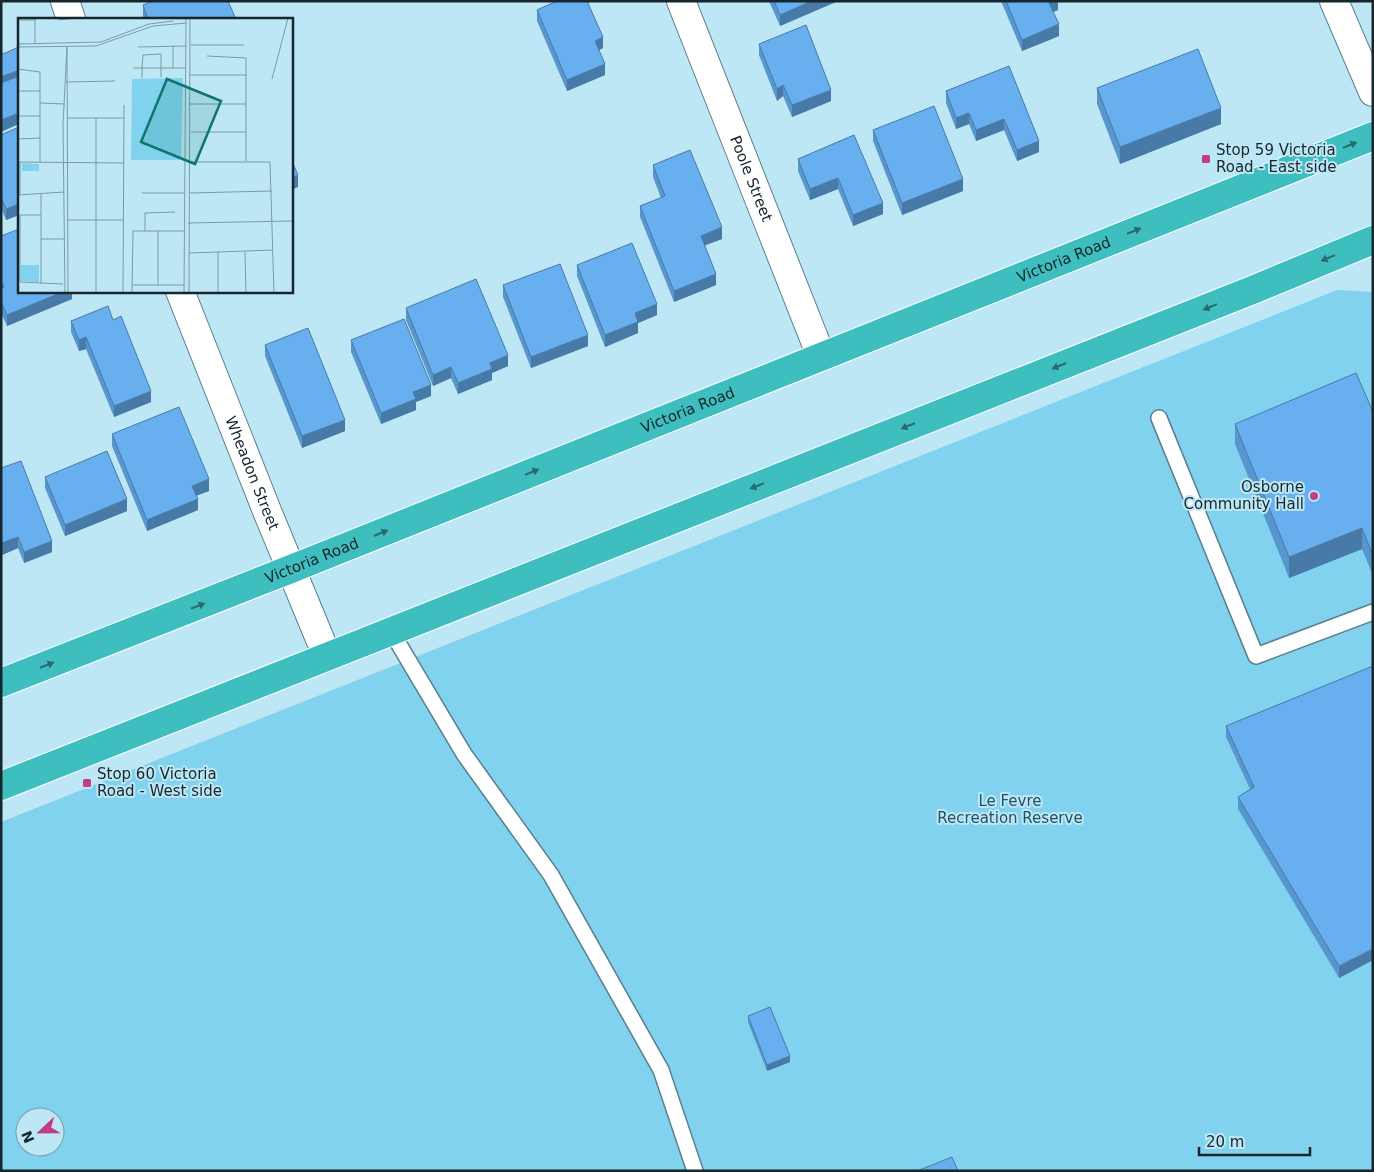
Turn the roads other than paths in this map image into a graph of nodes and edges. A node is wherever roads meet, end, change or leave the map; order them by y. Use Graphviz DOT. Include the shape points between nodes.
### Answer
graph roads {
  1 [pos="64,1"];
  2 [pos="681,1"];
  3 [pos="1334,1"];
  4 [pos="72,18"];
  5 [pos="1373,92"];
  6 [pos="1373,136"];
  7 [pos="1373,240"];
  8 [pos="180,292"];
  9 [pos="822,356"];
  10 [pos="1159,418"];
  11 [pos="291,569"];
  12 [pos="1373,612"];
  13 [pos="391,631"];
  14 [pos="327,656"];
  15 [pos="1,683"];
  16 [pos="1,786"];
  17 [pos="695,1171"];
  1 -- 4 [label="street"];
  2 -- 9 [label="street, Poole Street"];
  3 -- 5 [label="street"];
  9 -- 6 [label="highway, Victoria Road, one-way"];
  7 -- 13 [label="highway, one-way"];
  8 -- 11 [label="street, Wheadon Street"];
  11 -- 9 [label="highway, Victoria Road, one-way"];
  10 -- 12 [label="lane" via="1256,656"];
  11 -- 14 [label="street, Wheadon Street"];
  15 -- 11 [label="highway, Victoria Road, one-way"];
  13 -- 14 [label="highway"];
  13 -- 17 [label="lane" via="464,754 551,875 623,1002 661,1070"];
  14 -- 16 [label="highway"];
}
